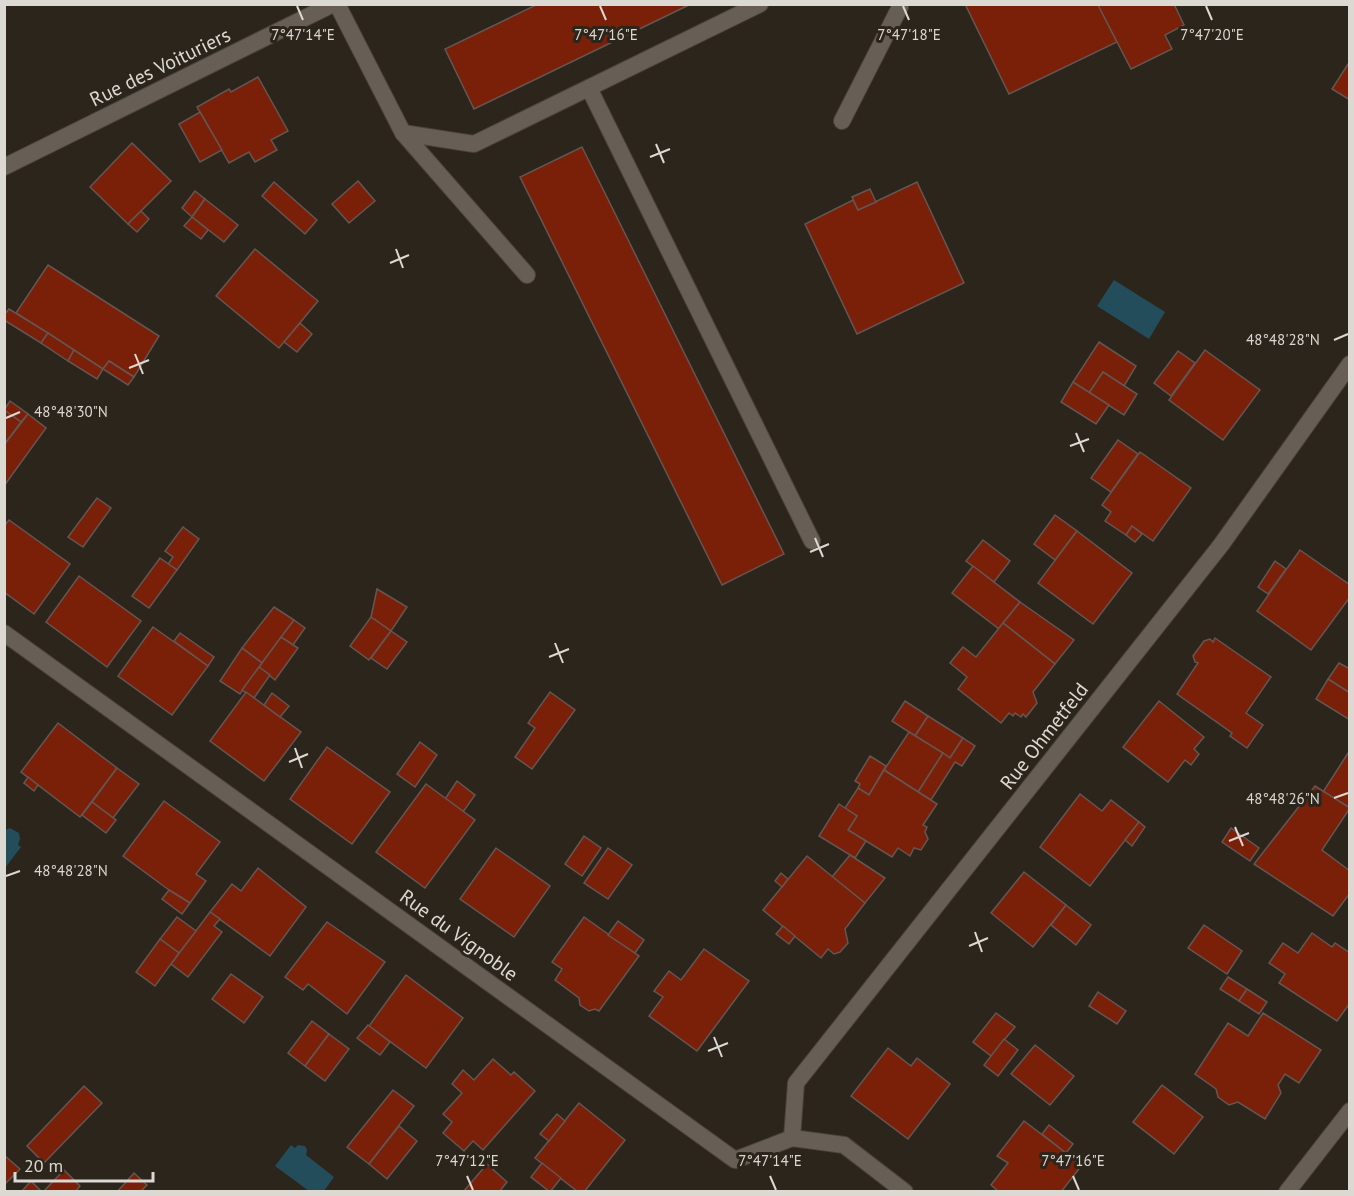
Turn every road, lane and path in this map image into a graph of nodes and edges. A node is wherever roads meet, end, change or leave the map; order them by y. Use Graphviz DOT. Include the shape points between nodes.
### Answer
graph roads {
  1 [pos="335,4"];
  2 [pos="760,4"];
  3 [pos="899,4"];
  4 [pos="589,88"];
  5 [pos="842,122"];
  6 [pos="403,133"];
  7 [pos="4,166"];
  8 [pos="527,275"];
  9 [pos="1350,364"];
  10 [pos="812,541"];
  11 [pos="4,633"];
  12 [pos="1350,1111"];
  13 [pos="792,1138"];
  14 [pos="905,1191"];
  15 [pos="1287,1191"];
  1 -- 6 [label="street"];
  1 -- 7 [label="street, Rue des Voituriers"];
  2 -- 4 [label="street"];
  3 -- 5 [label="street"];
  4 -- 6 [label="street" via="474,144"];
  4 -- 10 [label="street"];
  6 -- 8 [label="street"];
  9 -- 13 [label="street, Rue Ohmetfeld" via="1221,545 796,1083"];
  11 -- 13 [label="street, Rue du Vignoble" via="735,1160"];
  12 -- 15 [label="street"];
  13 -- 14 [label="street, Rue du Vignoble" via="844,1145"];
}
